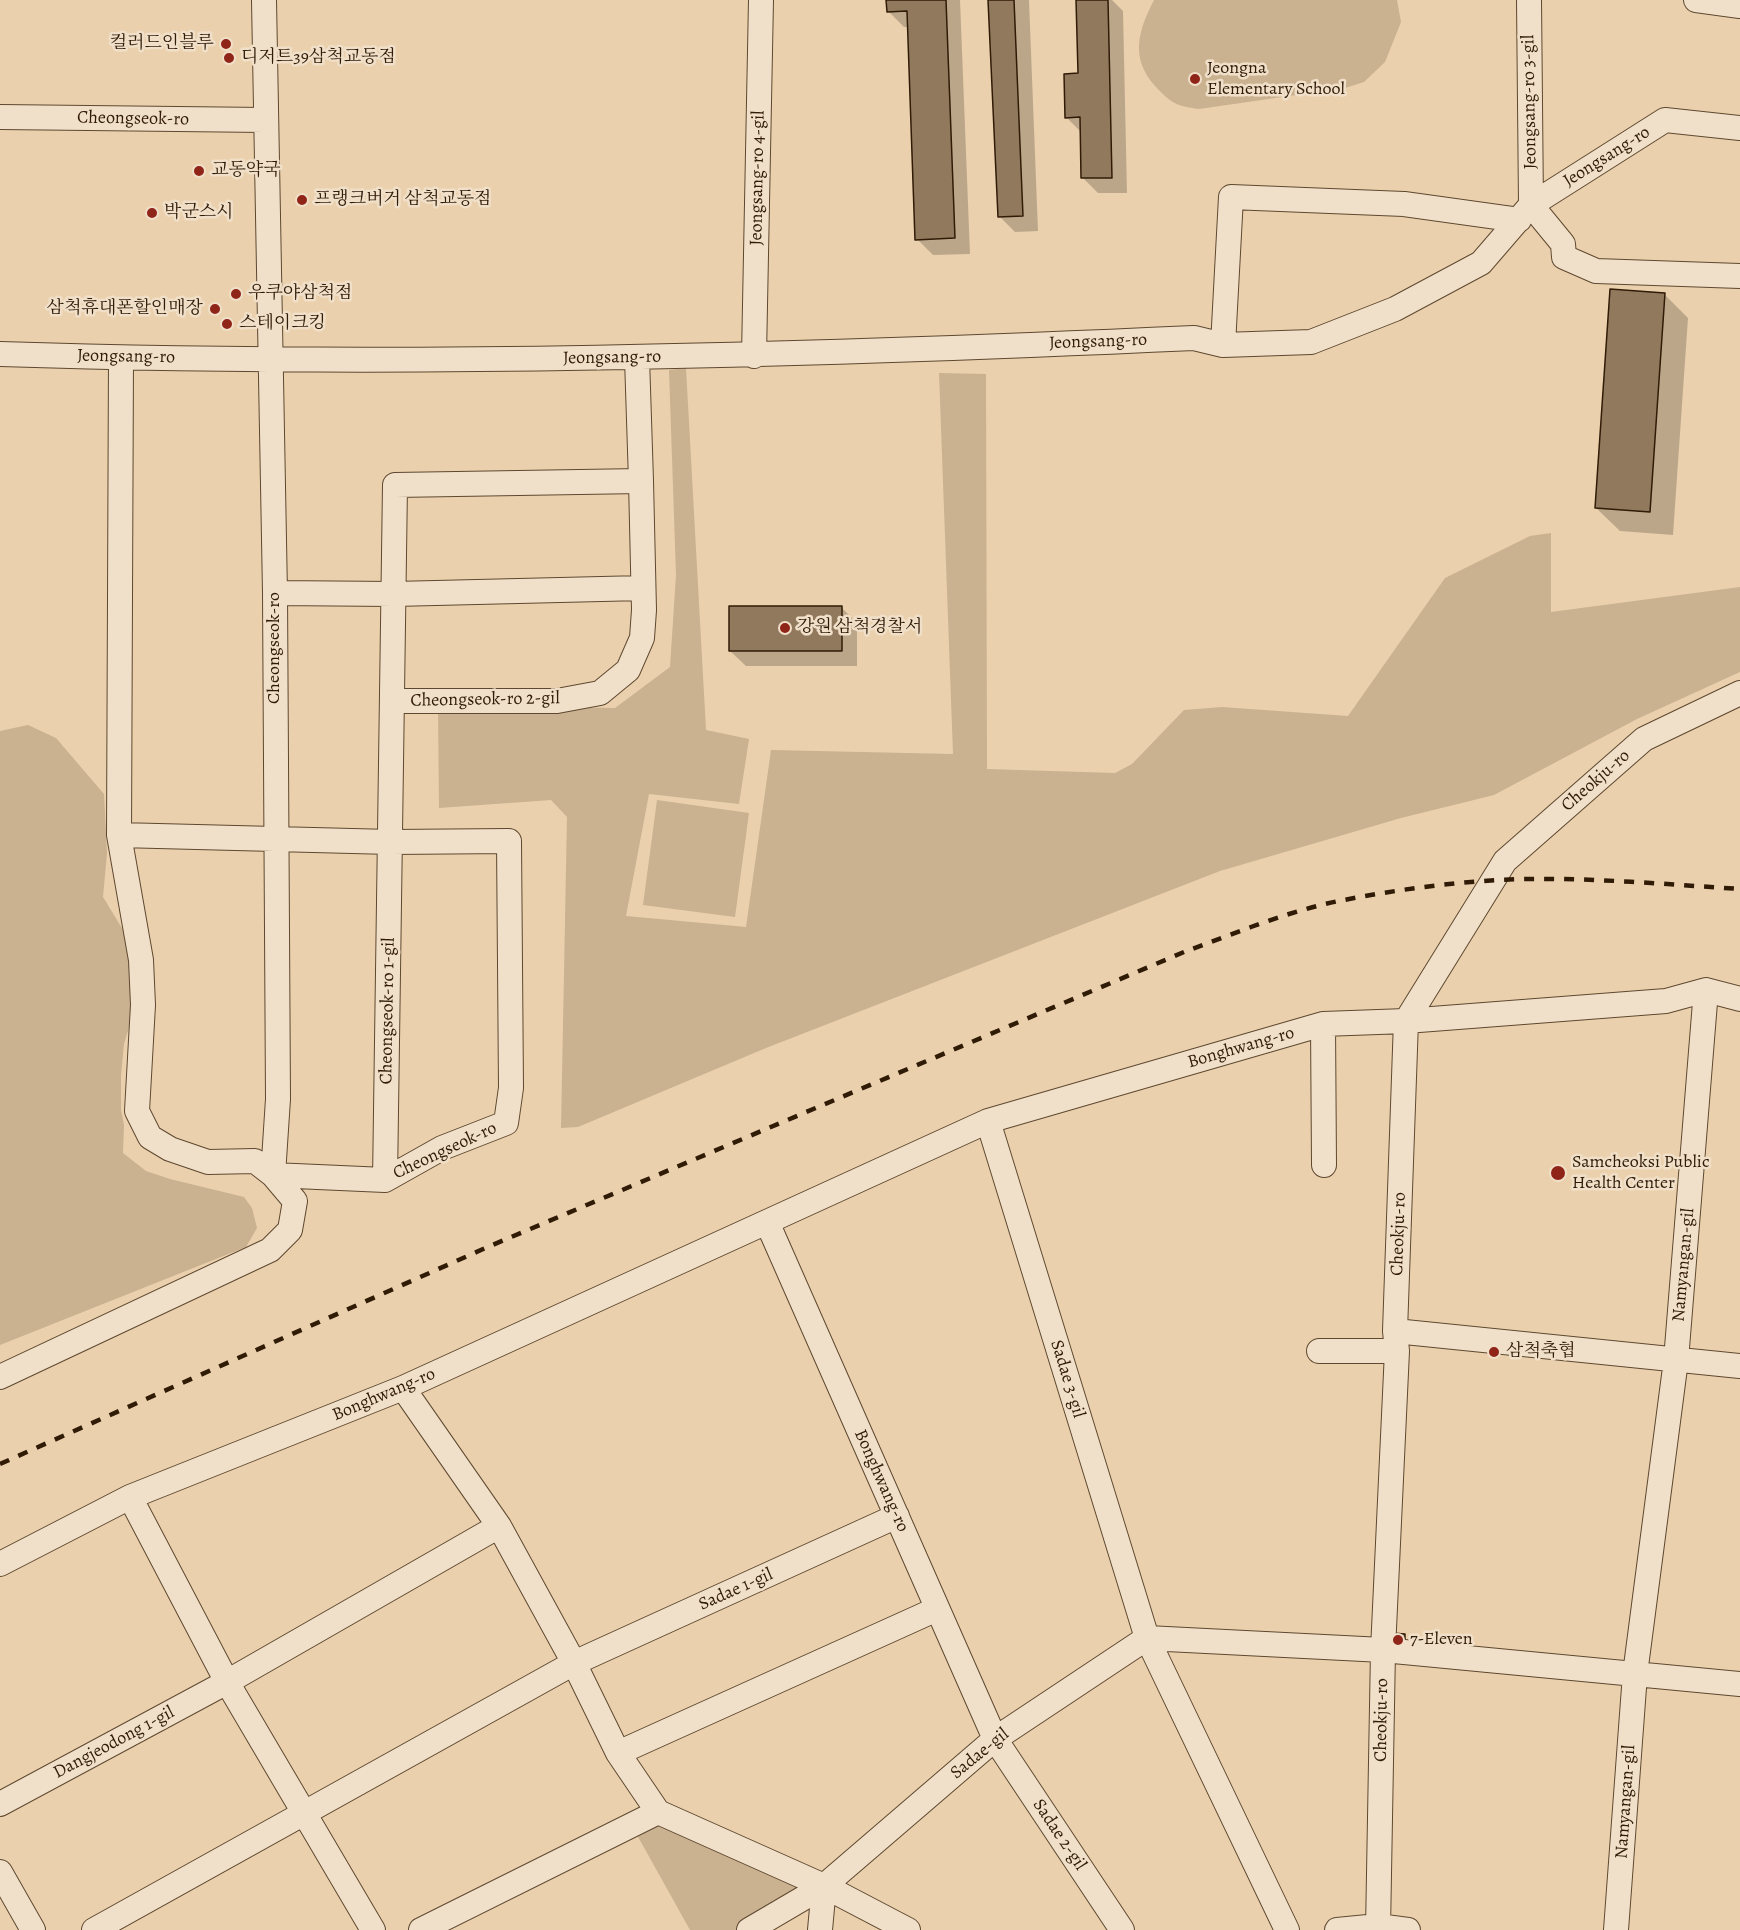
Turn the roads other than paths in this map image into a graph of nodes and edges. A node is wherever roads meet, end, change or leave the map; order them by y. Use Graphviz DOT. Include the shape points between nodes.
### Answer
graph roads {
  1 [pos="264,0"];
  2 [pos="761,0"];
  3 [pos="1529,0"];
  4 [pos="1696,0"];
  5 [pos="1740,6"];
  6 [pos="0,117"];
  7 [pos="266,120"];
  8 [pos="1740,128"];
  9 [pos="1525,212"];
  10 [pos="1740,276"];
  11 [pos="1223,345"];
  12 [pos="0,354"];
  13 [pos="754,356"];
  14 [pos="121,358"];
  15 [pos="637,358"];
  16 [pos="271,360"];
  17 [pos="641,481"];
  18 [pos="643,588"];
  19 [pos="275,592"];
  20 [pos="394,594"];
  21 [pos="1740,693"];
  22 [pos="393,702"];
  23 [pos="119,835"];
  24 [pos="277,839"];
  25 [pos="391,842"];
  26 [pos="1706,990"];
  27 [pos="1740,999"];
  28 [pos="1407,1021"];
  29 [pos="1323,1024"];
  30 [pos="988,1121"];
  31 [pos="1324,1165"];
  32 [pos="273,1174"];
  33 [pos="385,1180"];
  34 [pos="767,1222"];
  35 [pos="1396,1341"];
  36 [pos="1319,1352"];
  37 [pos="1676,1360"];
  38 [pos="1740,1366"];
  39 [pos="0,1377"];
  40 [pos="403,1388"];
  41 [pos="130,1497"];
  42 [pos="897,1516"];
  43 [pos="499,1526"];
  44 [pos="0,1564"];
  45 [pos="937,1609"];
  46 [pos="1147,1638"];
  47 [pos="1383,1650"];
  48 [pos="574,1663"];
  49 [pos="1635,1674"];
  50 [pos="227,1682"];
  51 [pos="1740,1684"];
  52 [pos="995,1739"];
  53 [pos="618,1753"];
  54 [pos="0,1804"];
  55 [pos="304,1812"];
  56 [pos="658,1812"];
  57 [pos="0,1872"];
  58 [pos="824,1886"];
  59 [pos="1378,1928"];
  60 [pos="33,1930"];
  61 [pos="93,1930"];
  62 [pos="373,1930"];
  63 [pos="421,1930"];
  64 [pos="749,1930"];
  65 [pos="820,1930"];
  66 [pos="908,1930"];
  67 [pos="1122,1930"];
  68 [pos="1287,1930"];
  69 [pos="1337,1930"];
  70 [pos="1408,1930"];
  71 [pos="1616,1930"];
  1 -- 7 [label="street, Cheongseok-ro"];
  2 -- 13 [label="street, Jeongsang-ro 4-gil"];
  3 -- 9 [label="street, Jeongsang-ro 3-gil"];
  4 -- 5 [label="street"];
  6 -- 7 [label="street, Cheongseok-ro"];
  7 -- 16 [label="street, Cheongseok-ro"];
  8 -- 9 [label="street, Jeongsang-ro" via="1665,120"];
  9 -- 10 [label="street" via="1563,244 1563,257 1596,271"];
  9 -- 11 [label="street, Jeongsang-ro" via="1481,264 1395,309 1311,342"];
  9 -- 11 [label="street" via="1231,197"];
  11 -- 13 [label="street, Jeongsang-ro" via="1194,338"];
  12 -- 14 [label="street, Jeongsang-ro"];
  13 -- 15 [label="street, Jeongsang-ro"];
  14 -- 16 [label="street, Jeongsang-ro"];
  14 -- 23 [label="street, Cheongseok-ro"];
  15 -- 16 [label="street, Jeongsang-ro"];
  15 -- 17 [label="street, Cheongseok-ro 2-gil"];
  16 -- 19 [label="street, Cheongseok-ro"];
  17 -- 18 [label="street, Cheongseok-ro 2-gil"];
  17 -- 20 [label="street, Cheongseok-ro 2-gil" via="395,485"];
  18 -- 20 [label="street"];
  18 -- 22 [label="street, Cheongseok-ro 2-gil" via="642,638 628,670 600,693 557,701"];
  19 -- 20 [label="street"];
  19 -- 24 [label="street, Cheongseok-ro"];
  20 -- 22 [label="street, Cheongseok-ro 2-gil"];
  21 -- 28 [label="street, Cheokju-ro" via="1644,739 1505,861"];
  22 -- 25 [label="street, Cheongseok-ro 1-gil"];
  23 -- 24 [label="street"];
  23 -- 32 [label="street, Cheongseok-ro" via="141,960 143,1005 137,1111 150,1137 170,1149 208,1161 255,1161"];
  24 -- 25 [label="street"];
  24 -- 32 [label="street, Cheongseok-ro" via="278,1099"];
  25 -- 33 [label="street, Cheongseok-ro 1-gil"];
  25 -- 33 [label="street, Cheongseok-ro" via="509,841 511,1088 506,1123 442,1149"];
  26 -- 27 [label="street"];
  26 -- 28 [label="street, Bonghwang-ro" via="1666,1001"];
  26 -- 37 [label="street, Namyangan-gil"];
  28 -- 29 [label="street, Bonghwang-ro"];
  28 -- 35 [label="street, Cheokju-ro"];
  29 -- 30 [label="street, Bonghwang-ro"];
  29 -- 31 [label="street"];
  30 -- 34 [label="street, Bonghwang-ro"];
  30 -- 46 [label="street, Sadae 3-gil"];
  32 -- 33 [label="street, Cheongseok-ro"];
  32 -- 39 [label="street, Cheongseok-ro" via="295,1201 291,1230 270,1250"];
  34 -- 40 [label="street, Bonghwang-ro"];
  34 -- 42 [label="street, Bonghwang-ro"];
  35 -- 36 [label="street"];
  35 -- 37 [label="street"];
  35 -- 47 [label="street, Cheokju-ro"];
  37 -- 38 [label="street"];
  37 -- 49 [label="street, Namyangan-gil"];
  40 -- 41 [label="street, Bonghwang-ro"];
  40 -- 43 [label="street"];
  41 -- 44 [label="street, Bonghwang-ro"];
  41 -- 50 [label="street"];
  42 -- 45 [label="street, Bonghwang-ro"];
  42 -- 48 [label="street, Sadae 1-gil"];
  43 -- 48 [label="street"];
  43 -- 50 [label="street"];
  45 -- 52 [label="street, Bonghwang-ro"];
  45 -- 53 [label="street"];
  46 -- 47 [label="street"];
  46 -- 52 [label="street, Sadae-gil"];
  46 -- 68 [label="street"];
  47 -- 49 [label="street"];
  47 -- 59 [label="street, Cheokju-ro"];
  48 -- 53 [label="street"];
  48 -- 55 [label="street, Sadae 1-gil"];
  49 -- 51 [label="street"];
  49 -- 71 [label="street, Namyangan-gil"];
  50 -- 54 [label="street, Dangjeodong 1-gil"];
  50 -- 55 [label="street"];
  52 -- 58 [label="street, Sadae-gil"];
  52 -- 67 [label="street, Sadae 2-gil"];
  53 -- 56 [label="street"];
  55 -- 61 [label="street"];
  55 -- 62 [label="street"];
  56 -- 58 [label="street"];
  56 -- 63 [label="street"];
  57 -- 60 [label="street"];
  58 -- 64 [label="street"];
  58 -- 65 [label="street"];
  58 -- 66 [label="street"];
  59 -- 69 [label="street"];
  59 -- 70 [label="street"];
}
